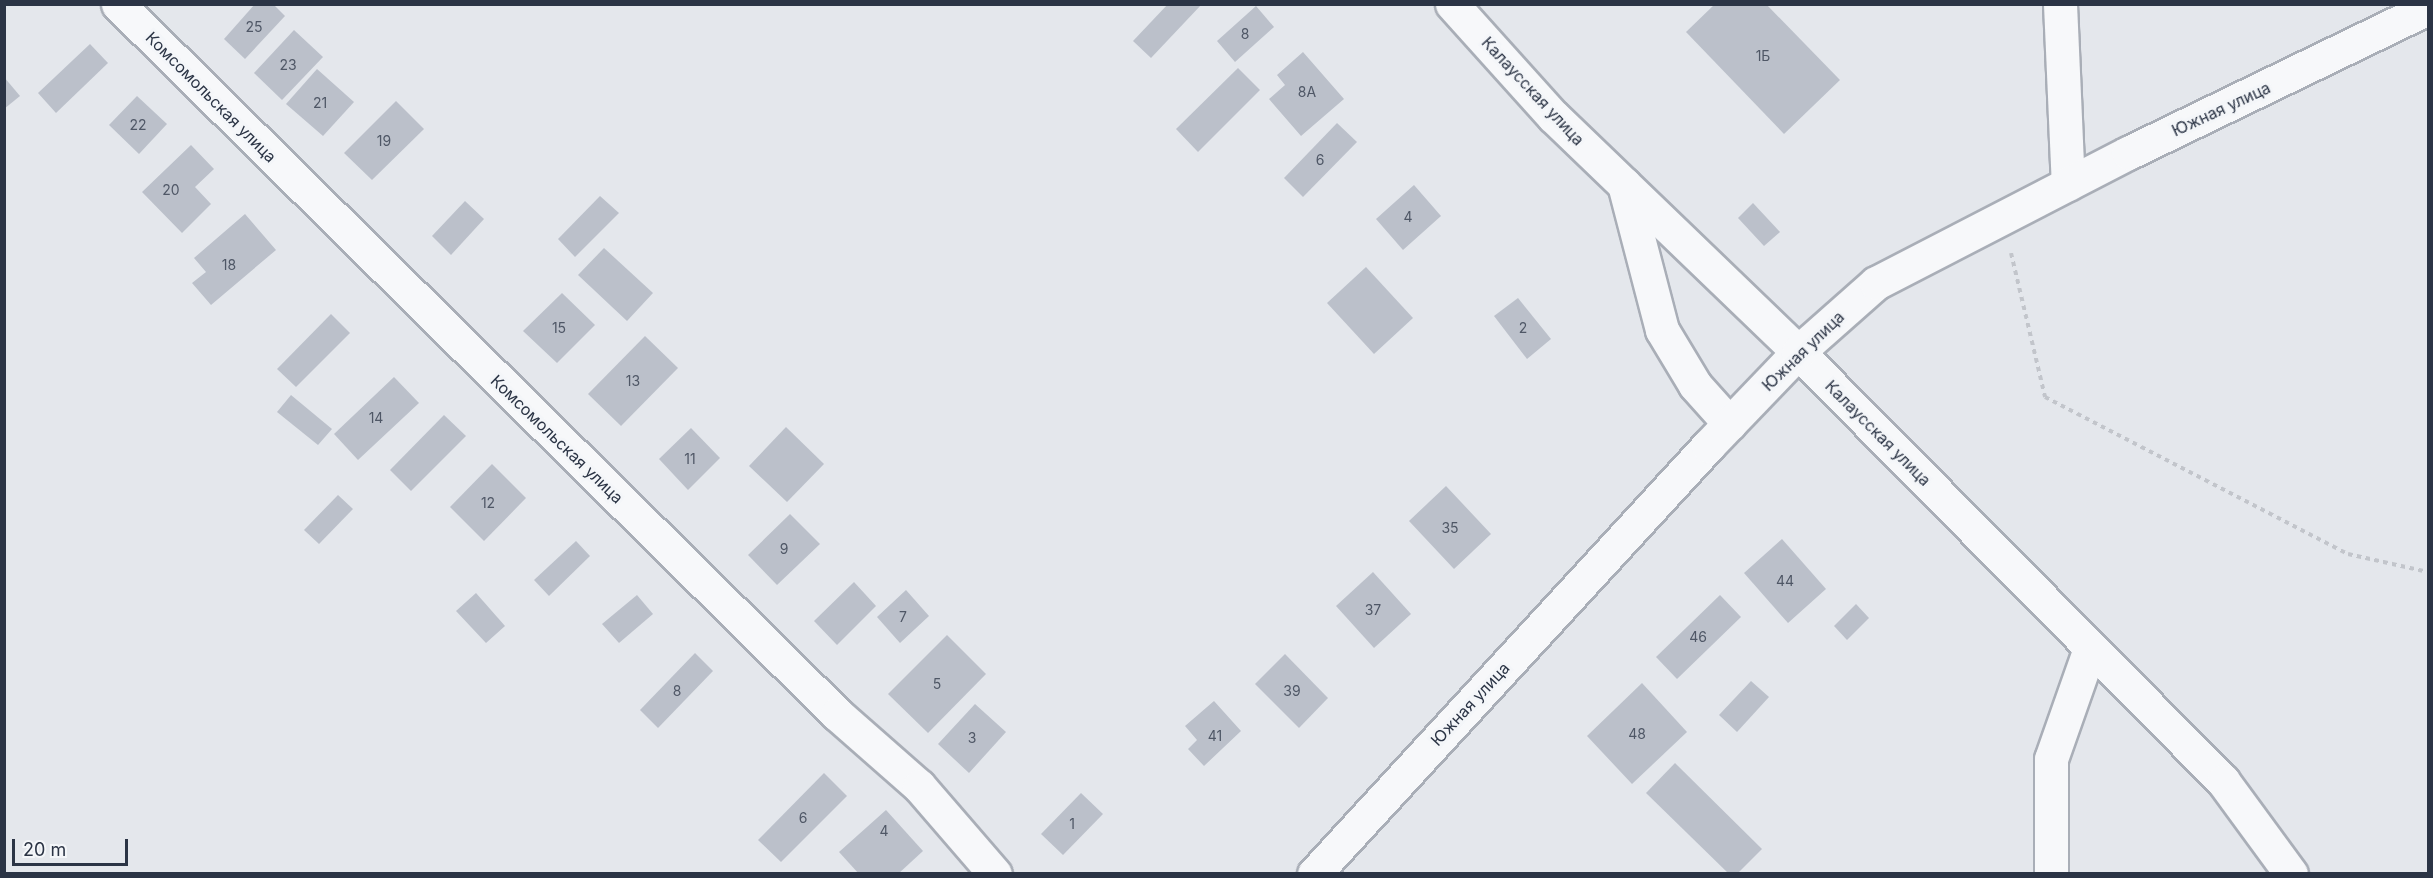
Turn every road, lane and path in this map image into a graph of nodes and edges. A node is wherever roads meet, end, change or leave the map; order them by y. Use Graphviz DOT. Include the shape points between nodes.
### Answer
graph roads {
  1 [pos="118,4"];
  2 [pos="1452,4"];
  3 [pos="2060,4"];
  4 [pos="2428,7"];
  5 [pos="1624,184"];
  6 [pos="2068,184"];
  7 [pos="2002,219"];
  8 [pos="1798,352"];
  9 [pos="1731,423"];
  10 [pos="2428,572"];
  11 [pos="2091,648"];
  12 [pos="995,873"];
  13 [pos="1314,873"];
  14 [pos="2051,873"];
  15 [pos="2291,873"];
  1 -- 12 [label="street, Комсомольская улица" via="820,698 919,786"];
  2 -- 5 [label="street, Калаусская улица" via="1552,116"];
  3 -- 6 [label="street"];
  4 -- 6 [label="street, Южная улица"];
  5 -- 8 [label="street, Калаусская улица"];
  5 -- 9 [label="street" via="1662,330 1695,385"];
  6 -- 7 [label="street, Южная улица"];
  7 -- 8 [label="street, Южная улица" via="1876,283"];
  7 -- 10 [label="path" via="2045,398 2348,554"];
  8 -- 9 [label="street, Южная улица"];
  8 -- 11 [label="street, Калаусская улица"];
  9 -- 13 [label="street, Южная улица"];
  11 -- 14 [label="street" via="2051,759"];
  11 -- 15 [label="street, Калаусская улица" via="2223,781"];
}
